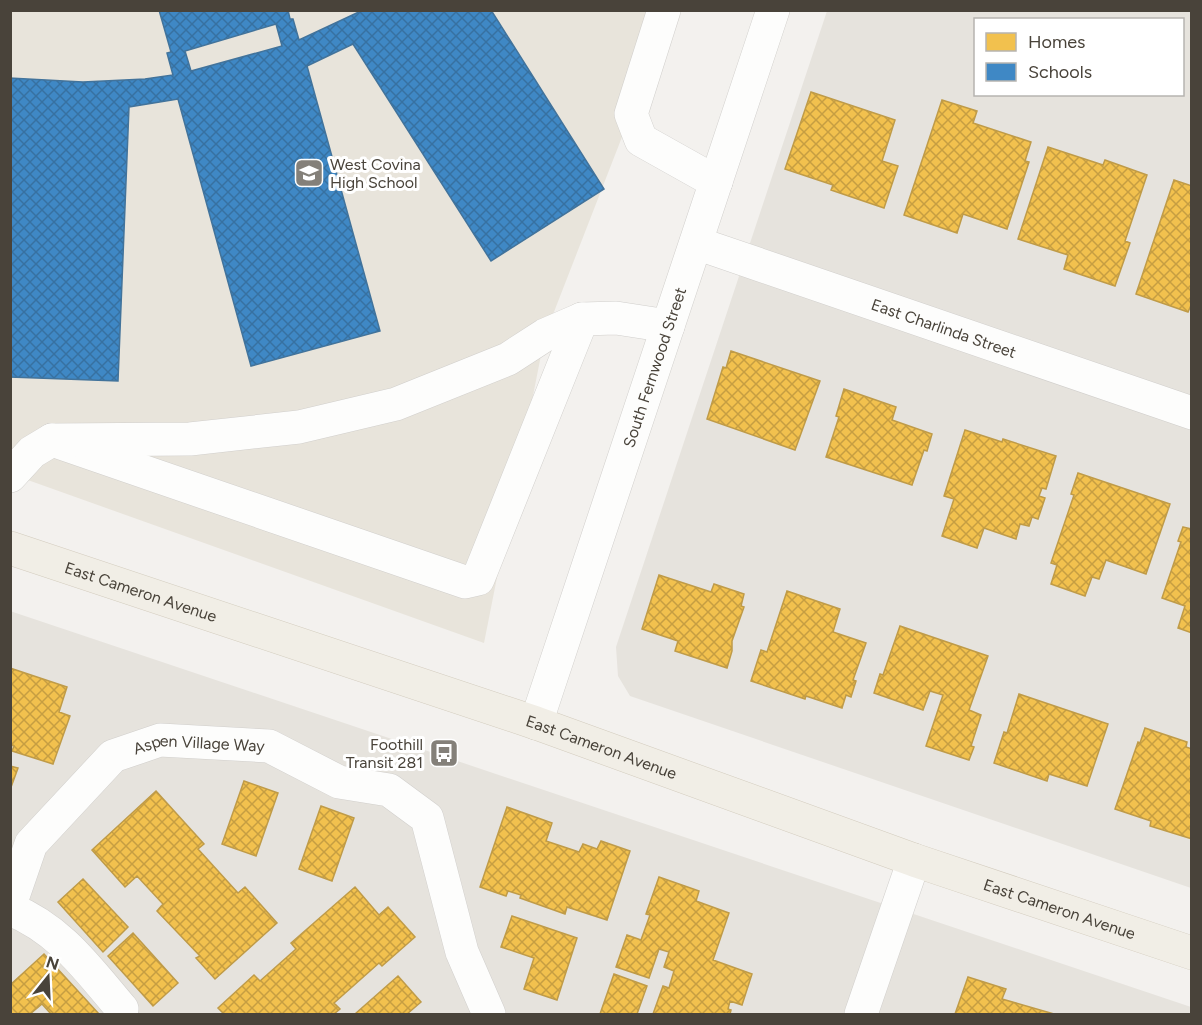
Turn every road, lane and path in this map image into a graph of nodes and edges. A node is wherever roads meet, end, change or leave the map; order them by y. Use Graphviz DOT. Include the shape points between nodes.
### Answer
graph roads {
  1 [pos="664,10"];
  2 [pos="773,10"];
  3 [pos="716,182"];
  4 [pos="696,243"];
  5 [pos="582,319"];
  6 [pos="668,326"];
  7 [pos="1191,413"];
  8 [pos="52,440"];
  9 [pos="10,476"];
  10 [pos="10,548"];
  11 [pos="536,723"];
  12 [pos="914,860"];
  13 [pos="10,907"];
  14 [pos="1191,953"];
  15 [pos="122,1009"];
  16 [pos="489,1014"];
  17 [pos="861,1014"];
  1 -- 3 [label="street" via="631,114 641,140"];
  2 -- 3 [label="street, South Fernwood Street"];
  3 -- 4 [label="street, South Fernwood Street"];
  4 -- 6 [label="street, South Fernwood Street"];
  4 -- 7 [label="street, East Charlinda Street"];
  5 -- 6 [label="street" via="616,318"];
  5 -- 8 [label="street" via="545,335 508,359 396,404 299,427 190,439"];
  5 -- 8 [label="street" via="478,579 465,582"];
  6 -- 11 [label="street, South Fernwood Street"];
  8 -- 9 [label="street" via="32,452"];
  10 -- 11 [label="main road, East Cameron Avenue"];
  11 -- 12 [label="main road, East Cameron Avenue"];
  12 -- 14 [label="main road, East Cameron Avenue"];
  12 -- 17 [label="street"];
  13 -- 15 [label="street" via="52,932"];
  13 -- 16 [label="street, Aspen Village Way" via="31,844 113,756 160,740 268,746 339,782 389,790 427,818 462,952"];
}
